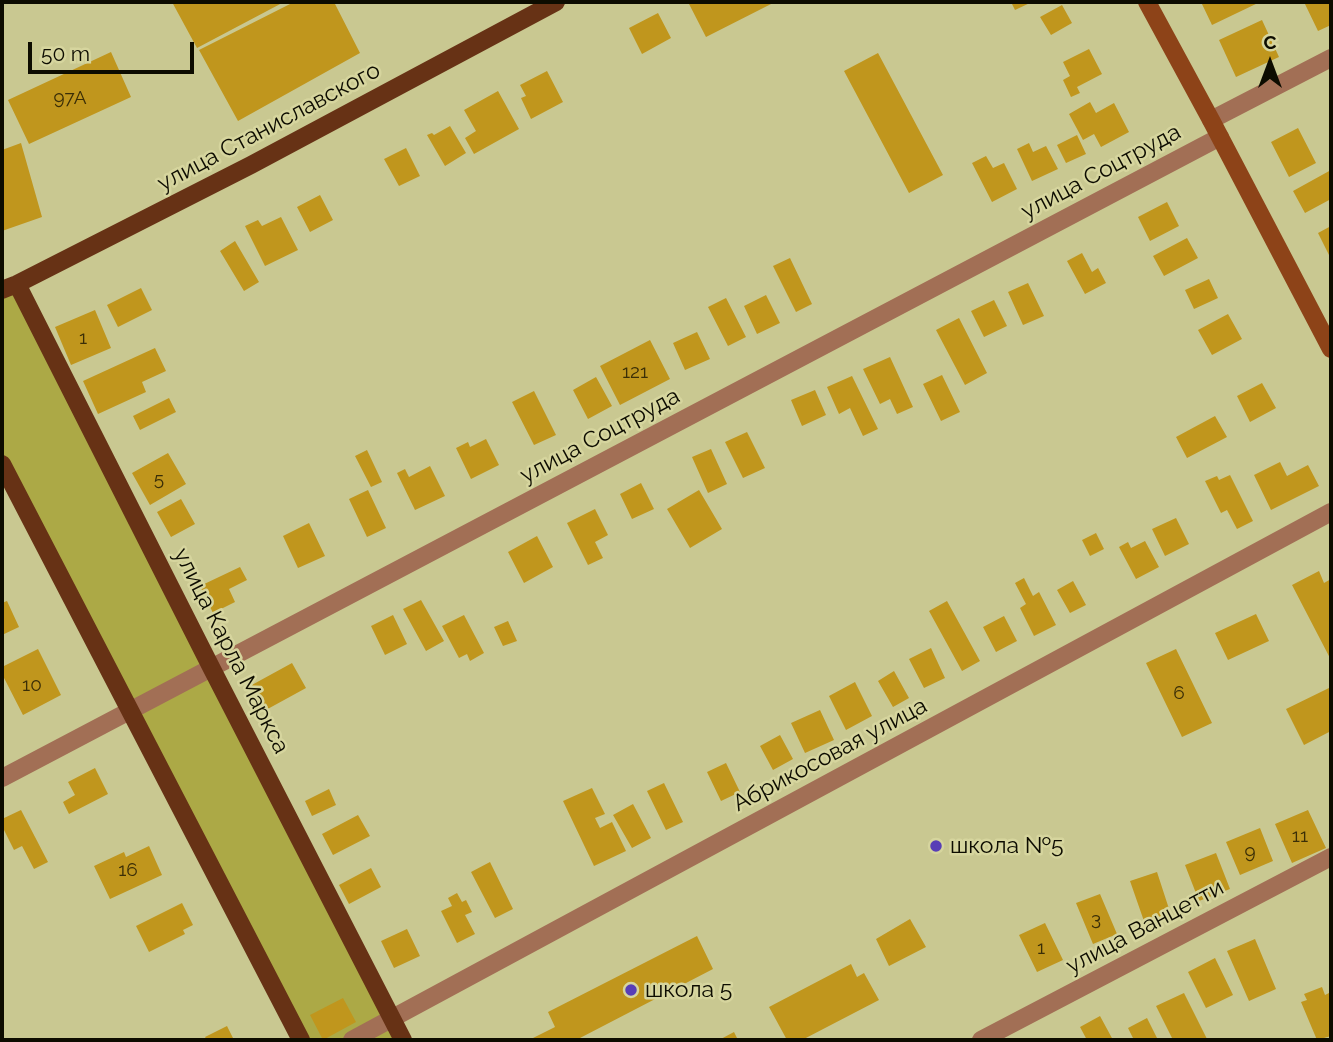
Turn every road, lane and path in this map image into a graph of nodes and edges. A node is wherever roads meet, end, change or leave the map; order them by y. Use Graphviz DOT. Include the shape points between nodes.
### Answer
graph roads {
  1 [pos="556,2"];
  2 [pos="1147,2"];
  3 [pos="1331,58"];
  4 [pos="1211,120"];
  5 [pos="1220,137"];
  6 [pos="10,287"];
  7 [pos="1331,349"];
  8 [pos="2,464"];
  9 [pos="1331,512"];
  10 [pos="212,669"];
  11 [pos="130,712"];
  12 [pos="2,778"];
  13 [pos="1331,857"];
  14 [pos="392,1018"];
  15 [pos="301,1040"];
  16 [pos="352,1040"];
  17 [pos="403,1040"];
  18 [pos="981,1040"];
  1 -- 6 [label="main road, улица Станиславского"];
  2 -- 4 [label="main road"];
  3 -- 4 [label="street, улица Соцтруда"];
  4 -- 5 [label="main road"];
  5 -- 7 [label="main road"];
  5 -- 10 [label="street, улица Соцтруда"];
  6 -- 10 [label="main road, улица Карла Маркса"];
  8 -- 11 [label="main road"];
  9 -- 14 [label="street, Абрикосовая улица"];
  10 -- 11 [label="street, улица Соцтруда"];
  10 -- 14 [label="main road, улица Карла Маркса"];
  11 -- 12 [label="street, улица Соцтруда"];
  11 -- 15 [label="main road"];
  13 -- 18 [label="street, улица Ванцетти"];
  14 -- 16 [label="street, Абрикосовая улица"];
  14 -- 17 [label="main road, улица Карла Маркса"];
}
